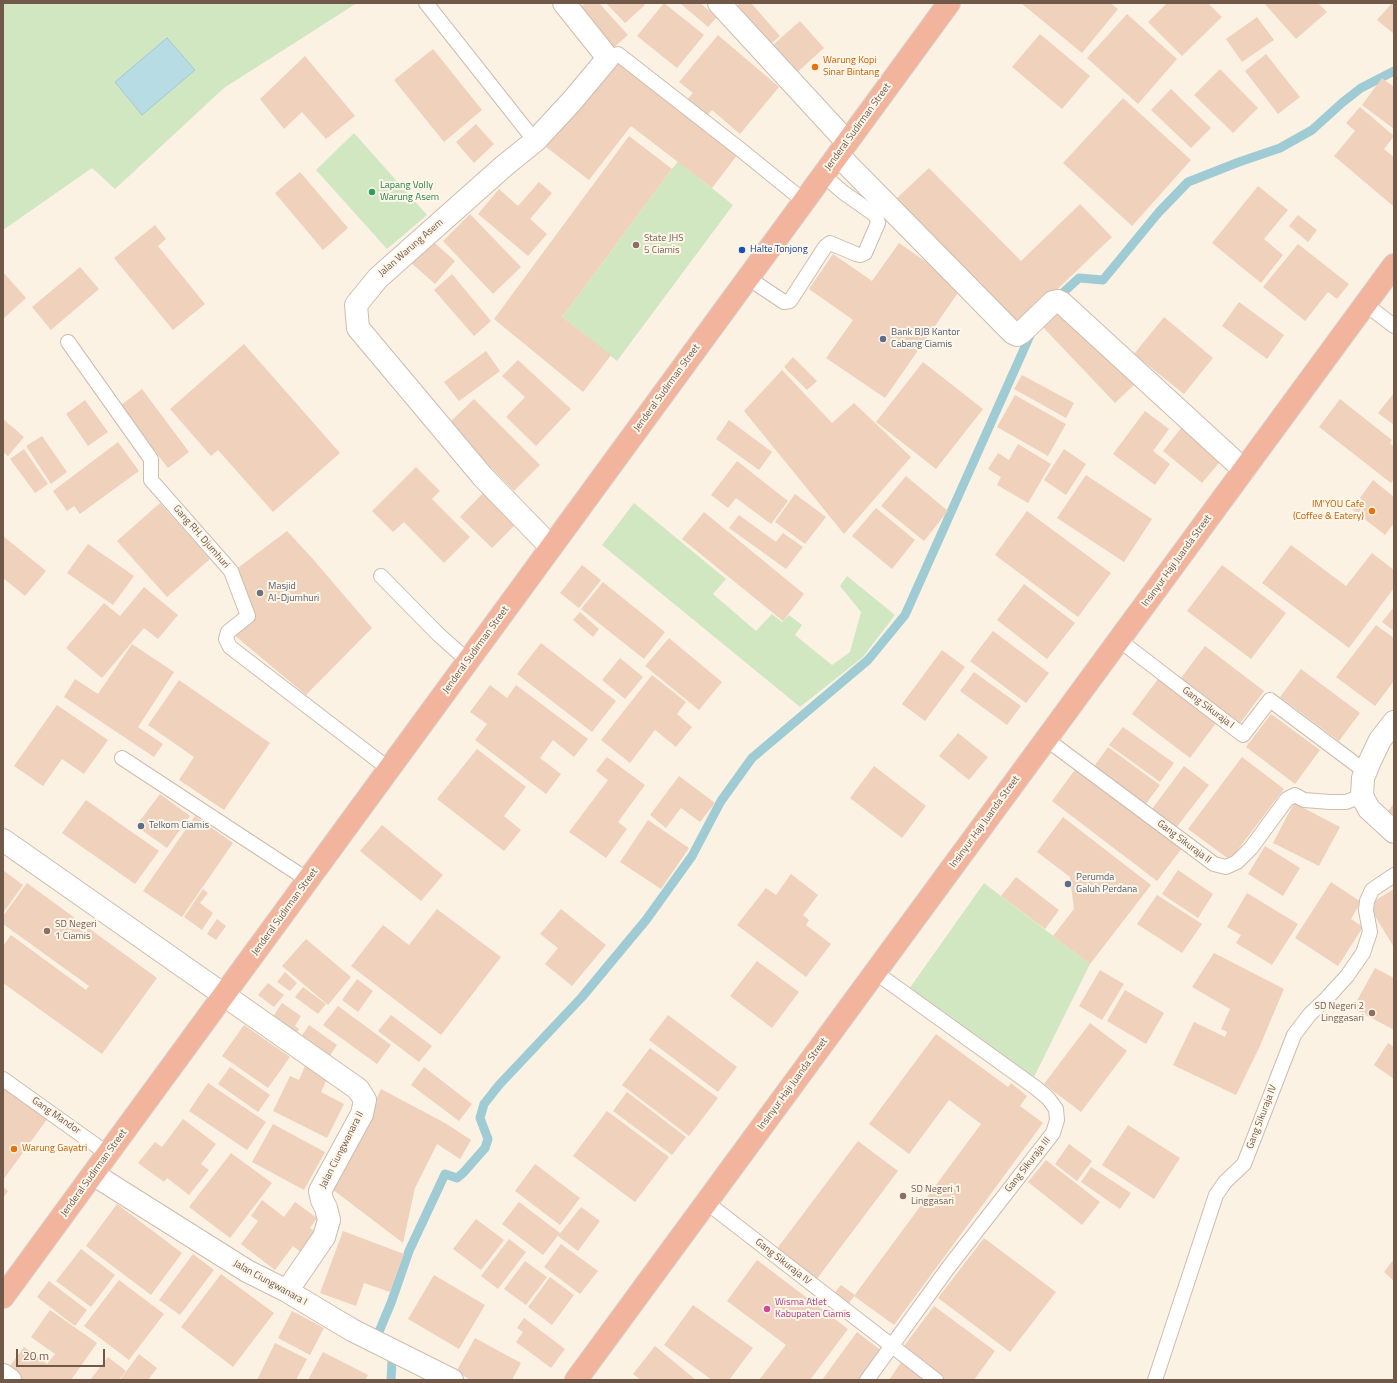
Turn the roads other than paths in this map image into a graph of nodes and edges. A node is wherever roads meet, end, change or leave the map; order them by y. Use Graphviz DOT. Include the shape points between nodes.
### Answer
graph roads {
  1 [pos="426,3"];
  2 [pos="564,3"];
  3 [pos="719,3"];
  4 [pos="949,3"];
  5 [pos="608,58"];
  6 [pos="535,140"];
  7 [pos="842,149"];
  8 [pos="823,175"];
  9 [pos="804,201"];
  10 [pos="1394,265"];
  11 [pos="748,278"];
  12 [pos="1379,292"];
  13 [pos="1394,326"];
  14 [pos="68,342"];
  15 [pos="1244,470"];
  16 [pos="551,547"];
  17 [pos="381,576"];
  18 [pos="1119,640"];
  19 [pos="468,661"];
  20 [pos="1394,722"];
  21 [pos="1046,739"];
  22 [pos="122,758"];
  23 [pos="389,769"];
  24 [pos="1366,772"];
  25 [pos="1362,796"];
  26 [pos="1394,832"];
  27 [pos="3,840"];
  28 [pos="1394,875"];
  29 [pos="308,880"];
  30 [pos="875,972"];
  31 [pos="224,995"];
  32 [pos="3,1079"];
  33 [pos="108,1154"];
  34 [pos="94,1174"];
  35 [pos="706,1202"];
  36 [pos="286,1291"];
  37 [pos="4,1294"];
  38 [pos="892,1346"];
  39 [pos="3,1374"];
  40 [pos="10,1380"];
  41 [pos="452,1380"];
  42 [pos="576,1380"];
  43 [pos="867,1380"];
  44 [pos="936,1380"];
  45 [pos="1155,1380"];
  1 -- 6 [label="lane"];
  2 -- 5 [label="street"];
  3 -- 7 [label="street"];
  4 -- 7 [label="highway, Jenderal Sudirman Street"];
  5 -- 6 [label="street, Jalan Warung Asem"];
  5 -- 9 [label="lane" via="618,54"];
  6 -- 16 [label="street, Jalan Warung Asem" via="378,278 356,305 358,328 483,477"];
  7 -- 8 [label="highway, Jenderal Sudirman Street"];
  7 -- 15 [label="street" via="1013,333 1017,335 1022,332 1053,302 1062,303"];
  8 -- 9 [label="highway, Jenderal Sudirman Street"];
  8 -- 11 [label="lane" via="877,219 865,253 856,254 830,243 790,301 784,302"];
  9 -- 11 [label="highway, Jenderal Sudirman Street"];
  10 -- 12 [label="highway, Insinyur Haji Juanda Street"];
  11 -- 16 [label="highway, Jenderal Sudirman Street"];
  12 -- 13 [label="lane"];
  12 -- 15 [label="highway, Insinyur Haji Juanda Street"];
  14 -- 23 [label="lane, Gang RH. Djumhuri" via="150,459 151,480 231,571 248,616 228,632 226,639 230,647"];
  15 -- 18 [label="highway, Insinyur Haji Juanda Street"];
  16 -- 19 [label="highway, Jenderal Sudirman Street"];
  17 -- 19 [label="lane"];
  18 -- 21 [label="highway, Insinyur Haji Juanda Street"];
  18 -- 24 [label="lane, Gang Sikuraja I" via="1243,735 1270,700"];
  19 -- 23 [label="highway, Jenderal Sudirman Street"];
  20 -- 24 [label="street" via="1380,740"];
  21 -- 25 [label="lane, Gang Sikuraja II" via="1214,864 1226,867 1237,862 1251,848 1287,799 1295,795 1304,800 1346,802"];
  21 -- 30 [label="highway, Insinyur Haji Juanda Street"];
  22 -- 29 [label="lane"];
  23 -- 29 [label="highway, Jenderal Sudirman Street"];
  24 -- 25 [label="street"];
  25 -- 26 [label="street" via="1369,809"];
  27 -- 31 [label="street, Jalan Ciungwanara II"];
  28 -- 45 [label="lane, Gang Sikuraja IV" via="1372,890 1366,910 1370,932 1363,953 1347,976 1310,1014 1294,1035 1244,1164 1225,1182 1216,1195"];
  29 -- 31 [label="highway, Jenderal Sudirman Street"];
  30 -- 35 [label="highway, Insinyur Haji Juanda Street"];
  30 -- 38 [label="lane, Gang Sikuraja III" via="1036,1088 1056,1109 1057,1120 1052,1133 948,1268"];
  31 -- 33 [label="highway, Jenderal Sudirman Street"];
  31 -- 36 [label="street, Jalan Ciungwanara II" via="358,1089 365,1100 362,1114 320,1191 330,1220 324,1237"];
  32 -- 33 [label="lane, Gang Mandor"];
  33 -- 34 [label="highway, Jenderal Sudirman Street"];
  34 -- 36 [label="street, Jalan Ciungwanara I" via="247,1271"];
  34 -- 37 [label="highway, Jenderal Sudirman Street"];
  35 -- 38 [label="lane, Gang Sikuraja IV"];
  35 -- 42 [label="highway, Insinyur Haji Juanda Street"];
  36 -- 41 [label="street, Jalan Ciungwanara I" via="352,1330"];
  38 -- 43 [label="lane, Gang Sikuraja III"];
  38 -- 44 [label="lane, Gang Sikuraja IV"];
  39 -- 40 [label="street"];
}
